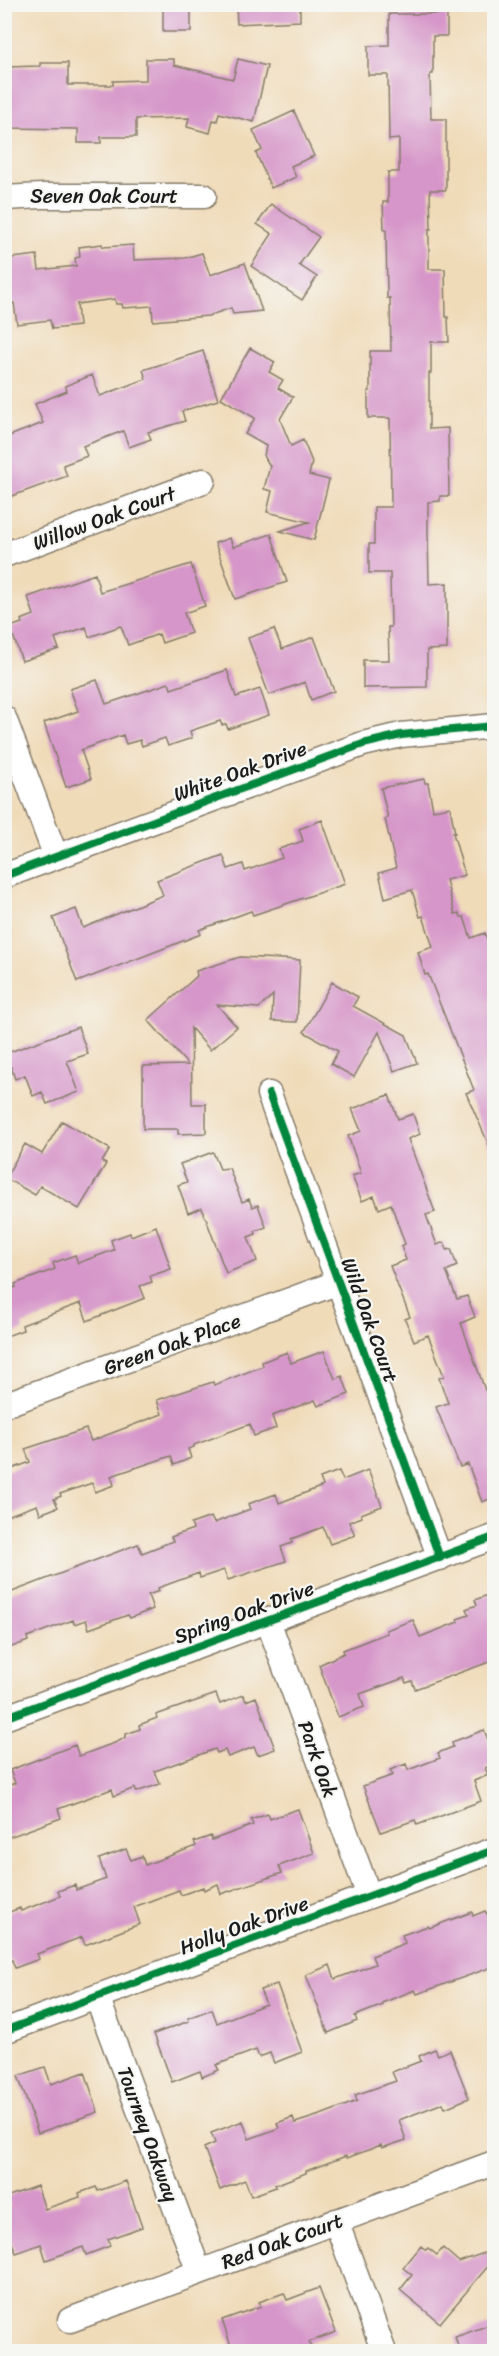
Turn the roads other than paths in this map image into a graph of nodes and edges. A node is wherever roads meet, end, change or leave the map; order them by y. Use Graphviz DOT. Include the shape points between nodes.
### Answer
graph roads {
  1 [pos="204,196"];
  2 [pos="4,198"];
  3 [pos="203,481"];
  4 [pos="4,555"];
  5 [pos="4,718"];
  6 [pos="495,726"];
  7 [pos="56,857"];
  8 [pos="4,876"];
  9 [pos="269,1094"];
  10 [pos="339,1282"];
  11 [pos="4,1405"];
  12 [pos="495,1537"];
  13 [pos="440,1558"];
  14 [pos="268,1621"];
  15 [pos="4,1718"];
  16 [pos="495,1850"];
  17 [pos="369,1896"];
  18 [pos="97,1997"];
  19 [pos="4,2031"];
  20 [pos="495,2163"];
  21 [pos="336,2221"];
  22 [pos="199,2272"];
  23 [pos="70,2320"];
  24 [pos="384,2352"];
  1 -- 2 [label="street, Seven Oak Court"];
  3 -- 4 [label="street, Willow Oak Court"];
  5 -- 7 [label="street"];
  6 -- 7 [label="street, White Oak Drive" via="401,735 363,744"];
  7 -- 8 [label="street, White Oak Drive"];
  9 -- 10 [label="street, Wild Oak Court"];
  10 -- 11 [label="street, Green Oak Place"];
  10 -- 13 [label="street, Wild Oak Court"];
  12 -- 13 [label="street, Spring Oak Drive"];
  13 -- 14 [label="street, Spring Oak Drive"];
  14 -- 15 [label="street, Spring Oak Drive"];
  14 -- 17 [label="street, Park Oak"];
  16 -- 17 [label="street, Holly Oak Drive"];
  17 -- 18 [label="street, Holly Oak Drive"];
  18 -- 19 [label="street, Holly Oak Drive"];
  18 -- 22 [label="street, Tourney Oakway"];
  20 -- 21 [label="street, Red Oak Court"];
  21 -- 22 [label="street, Red Oak Court"];
  21 -- 24 [label="street"];
  22 -- 23 [label="street, Red Oak Court"];
}
